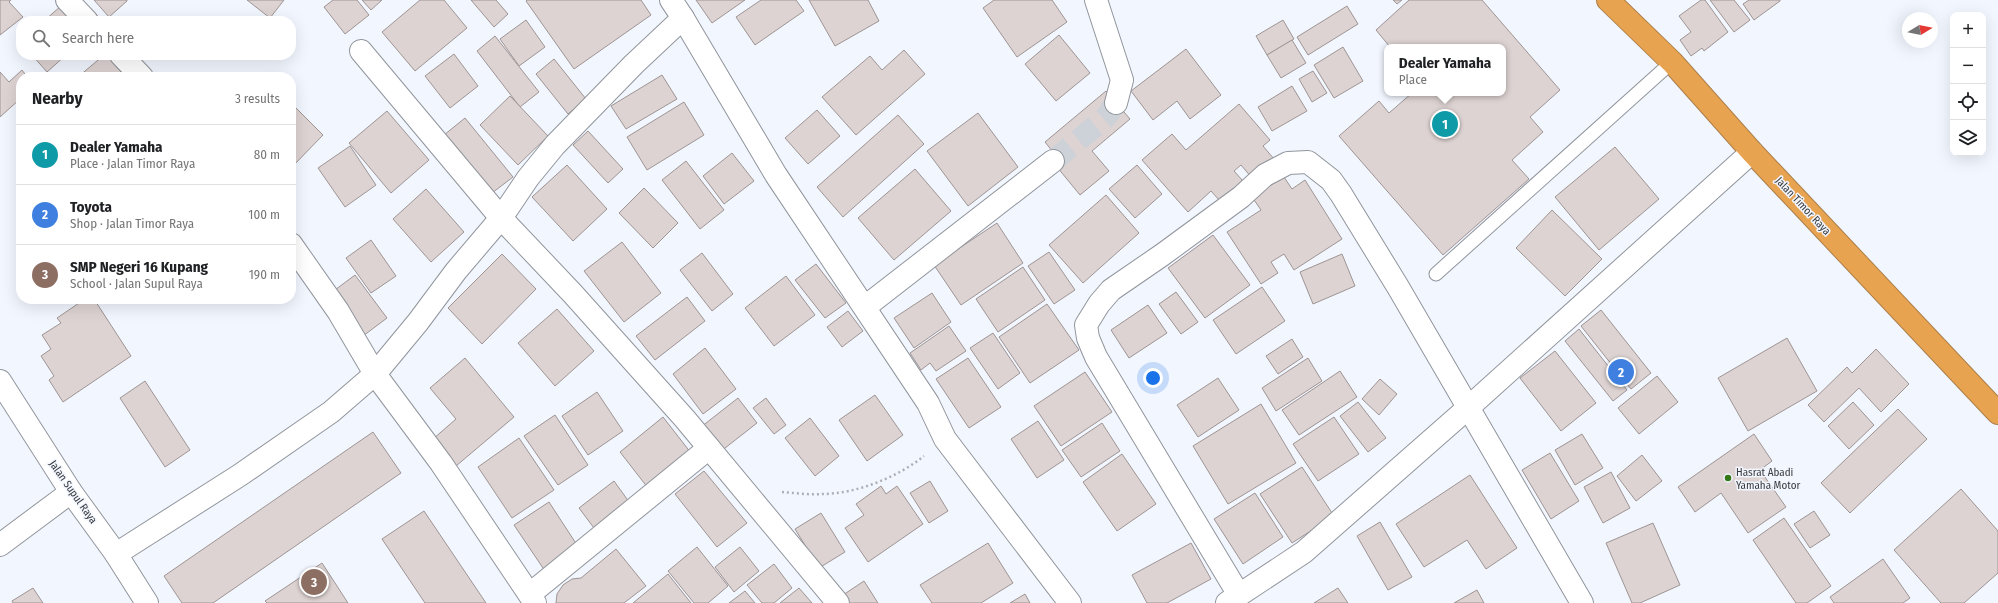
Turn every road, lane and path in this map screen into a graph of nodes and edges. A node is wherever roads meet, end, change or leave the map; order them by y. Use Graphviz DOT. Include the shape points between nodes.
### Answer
graph roads {
  1 [pos="67,0"];
  2 [pos="671,0"];
  3 [pos="1096,0"];
  4 [pos="1608,0"];
  5 [pos="82,16"];
  6 [pos="682,18"];
  7 [pos="361,51"];
  8 [pos="125,60"];
  9 [pos="1672,62"];
  10 [pos="137,72"];
  11 [pos="1116,103"];
  12 [pos="1752,152"];
  13 [pos="1053,161"];
  14 [pos="501,218"];
  15 [pos="296,251"];
  16 [pos="1436,274"];
  17 [pos="865,307"];
  18 [pos="375,374"];
  19 [pos="0,381"];
  20 [pos="1469,407"];
  21 [pos="1998,413"];
  22 [pos="945,439"];
  23 [pos="709,448"];
  24 [pos="71,492"];
  25 [pos="778,492"];
  26 [pos="0,544"];
  27 [pos="116,554"];
  28 [pos="533,598"];
  29 [pos="1233,599"];
  30 [pos="147,603"];
  31 [pos="838,603"];
  32 [pos="1070,603"];
  33 [pos="1582,603"];
  1 -- 5 [label="street"];
  2 -- 6 [label="street"];
  3 -- 11 [label="street" via="1122,80"];
  4 -- 9 [label="highway, Jalan Timor Raya"];
  6 -- 14 [label="street" via="555,145 528,178"];
  6 -- 17 [label="street" via="776,175"];
  7 -- 14 [label="street"];
  8 -- 10 [label="street"];
  9 -- 12 [label="highway, Jalan Timor Raya"];
  9 -- 16 [label="lane"];
  12 -- 20 [label="street"];
  12 -- 21 [label="highway, Jalan Timor Raya"];
  13 -- 17 [label="street"];
  14 -- 18 [label="street"];
  14 -- 23 [label="street" via="573,294"];
  15 -- 18 [label="street" via="338,311"];
  17 -- 22 [label="street" via="928,403"];
  18 -- 27 [label="street" via="331,412 240,475"];
  18 -- 28 [label="street" via="441,463"];
  19 -- 24 [label="street, Jalan Supul Raya"];
  20 -- 29 [label="street" via="1304,552"];
  20 -- 29 [label="street" via="1341,194 1331,180 1308,162 1288,163 1265,175 1235,202 1111,290 1086,325 1088,338 1096,357"];
  20 -- 33 [label="street"];
  22 -- 25 [label="path" via="910,468 868,486 823,494"];
  22 -- 32 [label="street"];
  23 -- 28 [label="street"];
  23 -- 31 [label="street"];
  24 -- 26 [label="street"];
  24 -- 27 [label="street, Jalan Supul Raya"];
  27 -- 30 [label="street, Jalan Supul Raya"];
}
